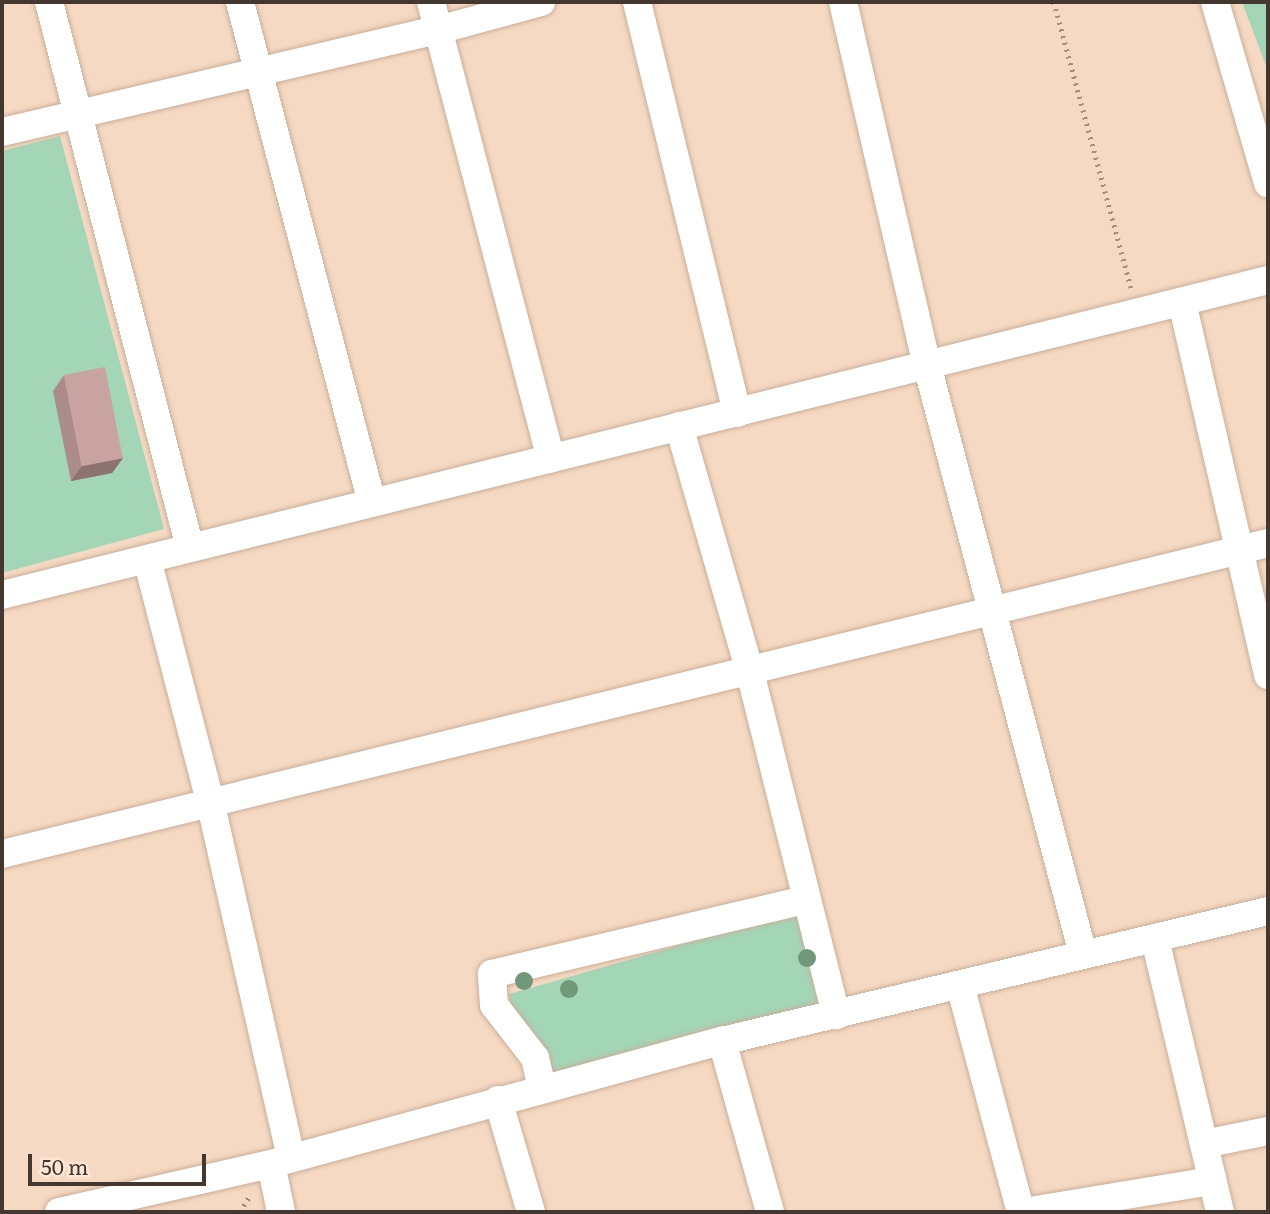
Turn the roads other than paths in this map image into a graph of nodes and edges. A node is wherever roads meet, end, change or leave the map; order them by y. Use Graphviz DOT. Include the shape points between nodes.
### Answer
graph roads {
  1 [pos="49,2"];
  2 [pos="240,2"];
  3 [pos="431,2"];
  4 [pos="541,2"];
  5 [pos="637,2"];
  6 [pos="843,2"];
  7 [pos="1215,2"];
  8 [pos="438,30"];
  9 [pos="256,71"];
  10 [pos="75,113"];
  11 [pos="2,132"];
  12 [pos="1268,183"];
  13 [pos="1268,281"];
  14 [pos="1182,302"];
  15 [pos="927,365"];
  16 [pos="737,413"];
  17 [pos="679,426"];
  18 [pos="551,458"];
  19 [pos="372,503"];
  20 [pos="1268,543"];
  21 [pos="190,548"];
  22 [pos="1241,550"];
  23 [pos="147,558"];
  24 [pos="2,595"];
  25 [pos="994,610"];
  26 [pos="750,672"];
  27 [pos="1268,675"];
  28 [pos="211,802"];
  29 [pos="2,854"];
  30 [pos="806,900"];
  31 [pos="1268,911"];
  32 [pos="1155,939"];
  33 [pos="1083,954"];
  34 [pos="960,985"];
  35 [pos="836,1015"];
  36 [pos="722,1041"];
  37 [pos="542,1088"];
  38 [pos="498,1100"];
  39 [pos="1268,1131"];
  40 [pos="1203,1144"];
  41 [pos="281,1160"];
  42 [pos="1212,1181"];
  43 [pos="59,1212"];
  44 [pos="281,1212"];
  45 [pos="531,1212"];
  46 [pos="770,1212"];
  47 [pos="1023,1212"];
  48 [pos="1220,1212"];
  1 -- 10 [label="street"];
  2 -- 9 [label="street"];
  3 -- 8 [label="street"];
  4 -- 8 [label="street"];
  5 -- 16 [label="street"];
  6 -- 15 [label="street"];
  7 -- 12 [label="street"];
  8 -- 9 [label="street"];
  8 -- 18 [label="street"];
  9 -- 10 [label="street"];
  9 -- 19 [label="street"];
  10 -- 11 [label="street"];
  10 -- 21 [label="street"];
  13 -- 14 [label="street"];
  14 -- 15 [label="street"];
  14 -- 22 [label="street"];
  15 -- 16 [label="street"];
  15 -- 25 [label="street"];
  16 -- 17 [label="street"];
  17 -- 18 [label="street"];
  17 -- 26 [label="street"];
  18 -- 19 [label="street"];
  19 -- 21 [label="street"];
  20 -- 22 [label="street"];
  21 -- 23 [label="street"];
  22 -- 25 [label="street"];
  22 -- 27 [label="street"];
  23 -- 24 [label="street"];
  23 -- 28 [label="street"];
  25 -- 26 [label="street"];
  25 -- 33 [label="street"];
  26 -- 28 [label="street"];
  26 -- 30 [label="street"];
  28 -- 29 [label="street"];
  28 -- 41 [label="street"];
  30 -- 35 [label="street"];
  30 -- 37 [label="street" via="492,974 494,1005 535,1058"];
  31 -- 32 [label="street"];
  32 -- 33 [label="street"];
  32 -- 40 [label="street"];
  33 -- 34 [label="street"];
  34 -- 35 [label="street"];
  34 -- 47 [label="street"];
  35 -- 36 [label="street"];
  36 -- 37 [label="street"];
  36 -- 46 [label="street"];
  37 -- 38 [label="street"];
  38 -- 41 [label="street"];
  38 -- 45 [label="street"];
  39 -- 40 [label="street"];
  40 -- 42 [label="street"];
  41 -- 43 [label="street"];
  41 -- 44 [label="street"];
  42 -- 47 [label="street"];
  42 -- 48 [label="street"];
}
